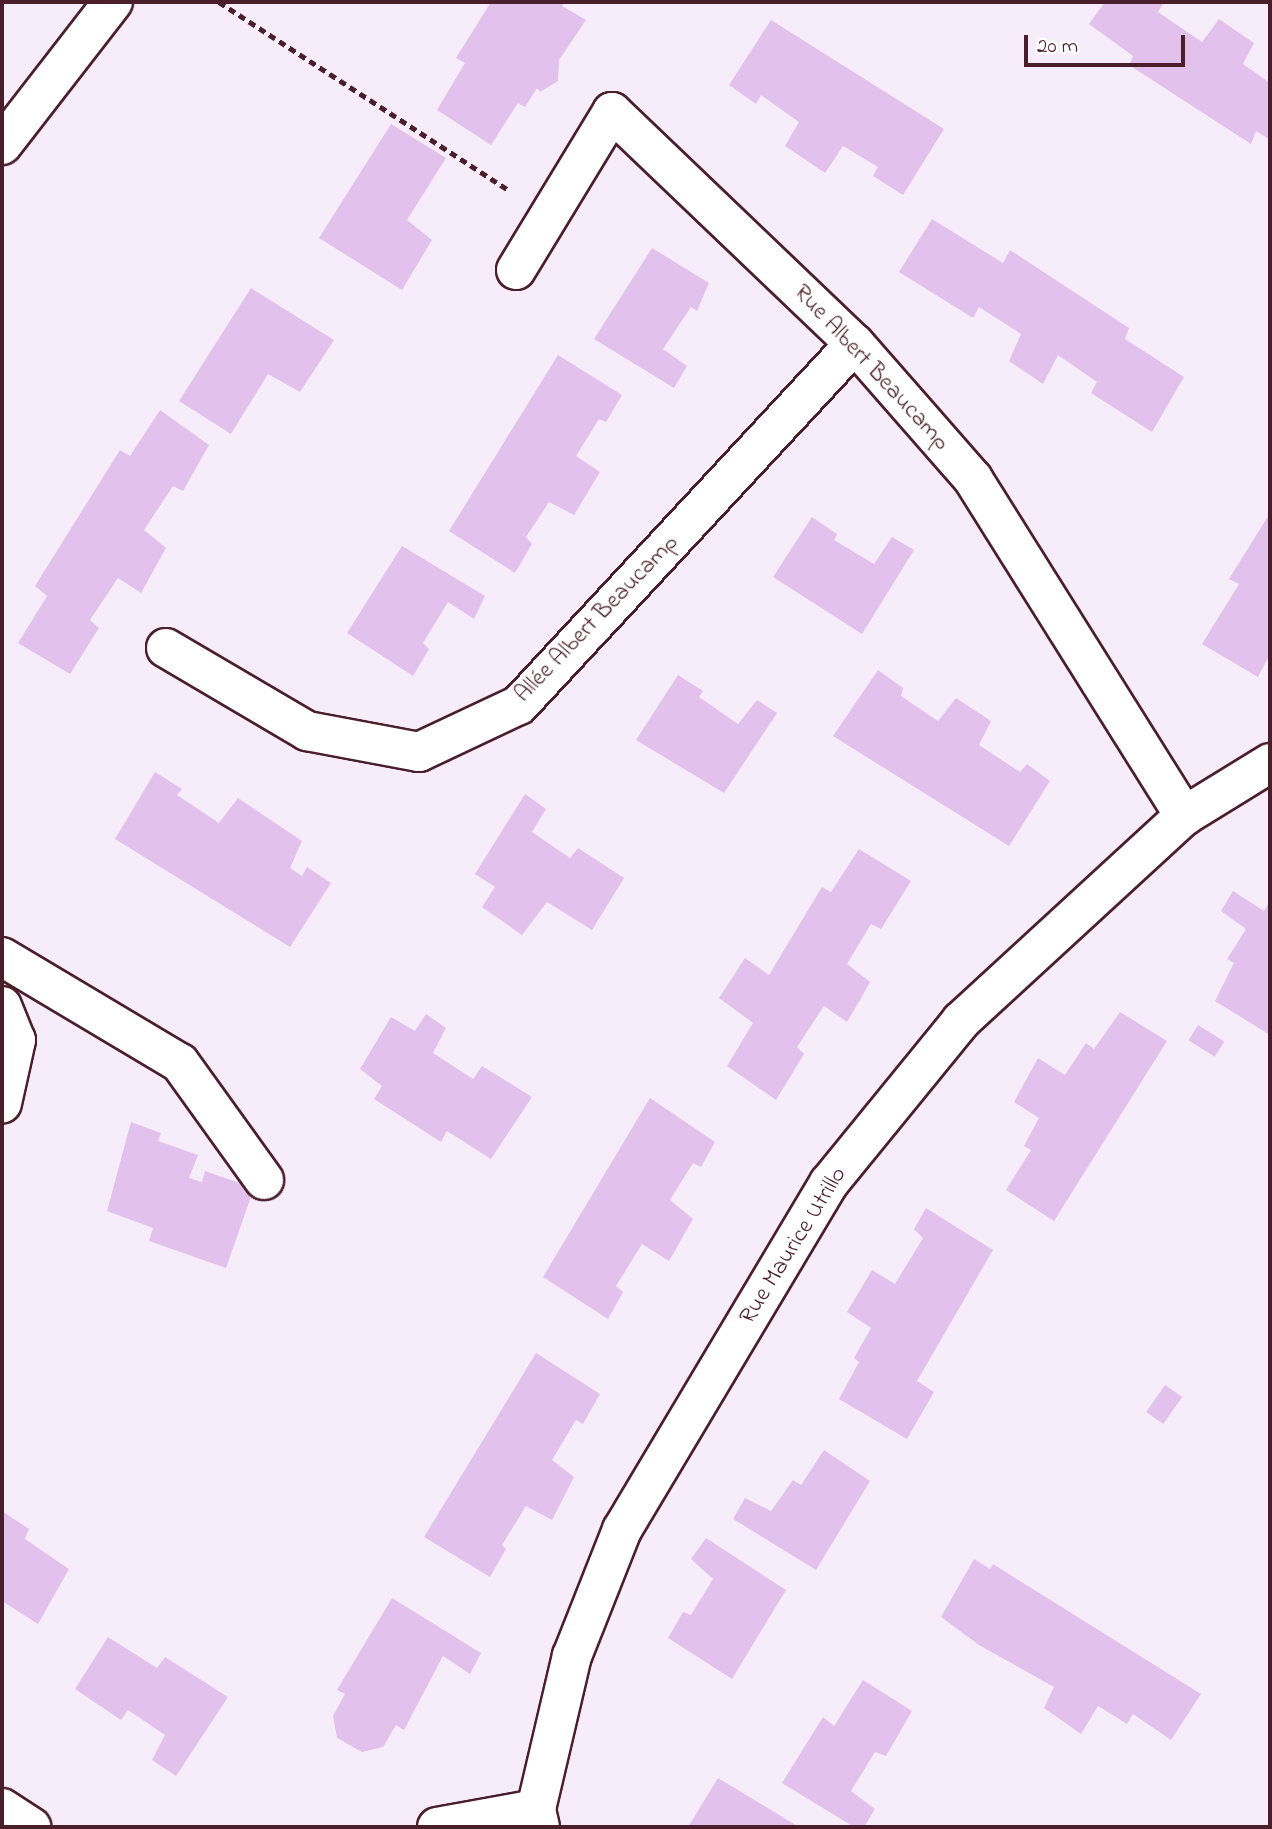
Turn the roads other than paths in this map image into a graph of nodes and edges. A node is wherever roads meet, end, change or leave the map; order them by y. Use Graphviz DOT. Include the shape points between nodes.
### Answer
graph roads {
  1 [pos="113,2"];
  2 [pos="2,145"];
  3 [pos="516,270"];
  4 [pos="855,344"];
  5 [pos="166,648"];
  6 [pos="1270,763"];
  7 [pos="1184,816"];
  8 [pos="2,957"];
  9 [pos="2,1006"];
  10 [pos="2,1103"];
  11 [pos="264,1180"];
  12 [pos="2,1808"];
  13 [pos="538,1818"];
  14 [pos="31,1827"];
  15 [pos="437,1827"];
  1 -- 2 [label="street"];
  3 -- 4 [label="street, Rue Albert Beaucamp" via="612,112"];
  4 -- 5 [label="street, Allée Albert Beaucamp" via="519,705 419,752 307,731"];
  4 -- 7 [label="street, Rue Albert Beaucamp" via="973,479"];
  6 -- 7 [label="street, Rue Maurice Utrillo"];
  7 -- 13 [label="street, Rue Maurice Utrillo" via="961,1021 829,1183 622,1530 572,1656"];
  8 -- 11 [label="street" via="180,1063"];
  9 -- 10 [label="street" via="16,1040"];
  12 -- 14 [label="street"];
  13 -- 15 [label="street"];
}
